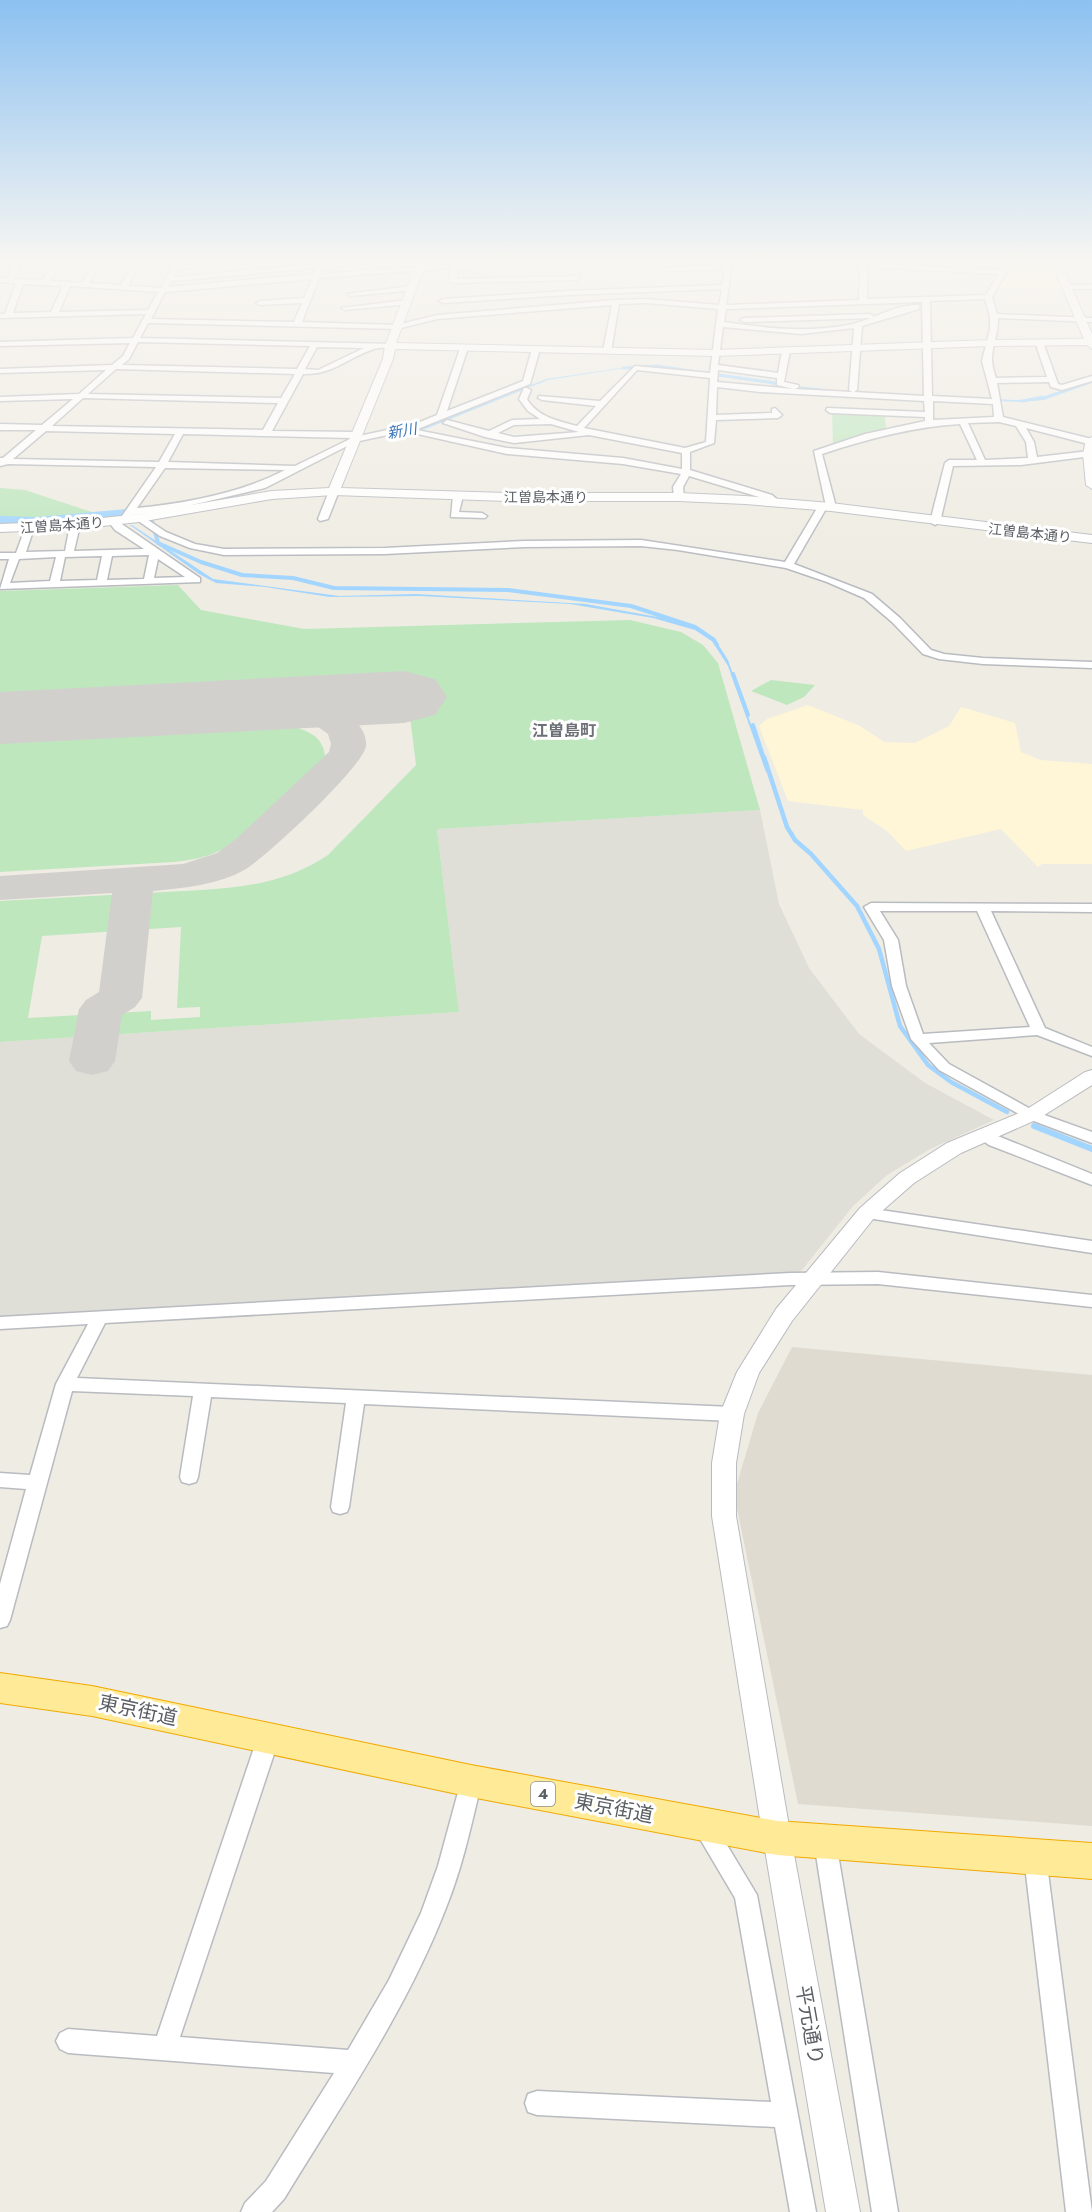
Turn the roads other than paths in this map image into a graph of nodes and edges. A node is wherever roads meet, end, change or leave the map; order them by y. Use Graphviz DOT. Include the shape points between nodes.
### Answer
graph roads {
  1 [pos="121,362"];
  2 [pos="305,362"];
  3 [pos="339,362"];
  4 [pos="385,362"];
  5 [pos="460,362"];
  6 [pos="532,362"];
  7 [pos="714,362"];
  8 [pos="784,362"];
  9 [pos="856,362"];
  10 [pos="927,362"];
  11 [pos="986,362"];
  12 [pos="1046,362"];
  13 [pos="117,367"];
  14 [pos="0,372"];
  15 [pos="300,372"];
  16 [pos="713,376"];
  17 [pos="782,376"];
  18 [pos="1092,378"];
  19 [pos="1051,379"];
  20 [pos="993,381"];
  21 [pos="853,390"];
  22 [pos="82,396"];
  23 [pos="928,397"];
  24 [pos="542,398"];
  25 [pos="0,399"];
  26 [pos="996,399"];
  27 [pos="284,401"];
  28 [pos="601,404"];
  29 [pos="830,410"];
  30 [pos="775,411"];
  31 [pos="711,418"];
  32 [pos="929,419"];
  33 [pos="999,419"];
  34 [pos="444,420"];
  35 [pos="552,421"];
  36 [pos="963,422"];
  37 [pos="1020,426"];
  38 [pos="0,427"];
  39 [pos="45,427"];
  40 [pos="579,429"];
  41 [pos="181,430"];
  42 [pos="266,433"];
  43 [pos="417,433"];
  44 [pos="594,434"];
  45 [pos="488,435"];
  46 [pos="354,438"];
  47 [pos="372,440"];
  48 [pos="1091,445"];
  49 [pos="686,451"];
  50 [pos="1033,461"];
  51 [pos="2,462"];
  52 [pos="982,462"];
  53 [pos="162,465"];
  54 [pos="297,468"];
  55 [pos="686,472"];
  56 [pos="1092,479"];
  57 [pos="1092,485"];
  58 [pos="334,491"];
  59 [pos="458,496"];
  60 [pos="679,497"];
  61 [pos="775,502"];
  62 [pos="827,507"];
  63 [pos="482,516"];
  64 [pos="323,519"];
  65 [pos="935,522"];
  66 [pos="75,525"];
  67 [pos="0,528"];
  68 [pos="28,528"];
  69 [pos="120,532"];
  70 [pos="1092,539"];
  71 [pos="154,552"];
  72 [pos="65,555"];
  73 [pos="0,556"];
  74 [pos="17,556"];
  75 [pos="788,566"];
  76 [pos="148,581"];
  77 [pos="101,583"];
  78 [pos="54,584"];
  79 [pos="2,586"];
  80 [pos="1092,665"];
  81 [pos="982,907"];
  82 [pos="1092,908"];
  83 [pos="1039,1030"];
  84 [pos="918,1039"];
  85 [pos="1092,1052"];
  86 [pos="1092,1076"];
  87 [pos="1031,1115"];
  88 [pos="983,1135"];
  89 [pos="1092,1138"];
  90 [pos="1092,1180"];
  91 [pos="867,1213"];
  92 [pos="1092,1247"];
  93 [pos="816,1278"];
  94 [pos="1092,1301"];
  95 [pos="100,1317"];
  96 [pos="0,1323"];
  97 [pos="65,1384"];
  98 [pos="203,1390"];
  99 [pos="356,1397"];
  100 [pos="732,1414"];
  101 [pos="189,1477"];
  102 [pos="0,1480"];
  103 [pos="36,1483"];
  104 [pos="340,1507"];
  105 [pos="0,1620"];
  106 [pos="0,1688"];
  107 [pos="268,1739"];
  108 [pos="471,1781"];
  109 [pos="703,1825"];
  110 [pos="777,1839"];
  111 [pos="825,1842"];
  112 [pos="1035,1857"];
  113 [pos="1092,1861"];
  114 [pos="68,2041"];
  115 [pos="165,2048"];
  116 [pos="353,2062"];
  117 [pos="537,2103"];
  118 [pos="786,2115"];
  119 [pos="254,2212"];
  120 [pos="803,2212"];
  121 [pos="843,2212"];
  122 [pos="885,2212"];
  123 [pos="1079,2212"];
  1 -- 13 [label="street"];
  2 -- 15 [label="street"];
  3 -- 15 [label="street" via="318,372"];
  4 -- 46 [label="street"];
  5 -- 34 [label="street"];
  6 -- 34 [label="street" via="526,382"];
  7 -- 16 [label="street"];
  8 -- 17 [label="street"];
  9 -- 21 [label="street"];
  10 -- 23 [label="street"];
  11 -- 20 [label="street"];
  12 -- 19 [label="street"];
  13 -- 14 [label="street"];
  13 -- 15 [label="street"];
  13 -- 22 [label="street"];
  15 -- 27 [label="street"];
  16 -- 17 [label="street"];
  16 -- 23 [label="street" via="760,390"];
  16 -- 28 [label="street" via="635,368"];
  16 -- 31 [label="street"];
  17 -- 21 [label="street" via="780,383 795,387"];
  18 -- 19 [label="street" via="1062,388"];
  19 -- 20 [label="street"];
  20 -- 26 [label="street"];
  21 -- 23 [label="street"];
  22 -- 25 [label="street"];
  22 -- 27 [label="street"];
  22 -- 39 [label="street"];
  23 -- 26 [label="street"];
  23 -- 32 [label="street"];
  24 -- 28 [label="street"];
  26 -- 33 [label="street"];
  27 -- 42 [label="street"];
  28 -- 40 [label="street"];
  29 -- 32 [label="street"];
  30 -- 31 [label="street" via="778,416"];
  31 -- 49 [label="street" via="710,443"];
  32 -- 36 [label="street"];
  32 -- 62 [label="street" via="817,453"];
  33 -- 36 [label="street"];
  33 -- 37 [label="street"];
  34 -- 35 [label="street" via="527,390 525,406"];
  34 -- 43 [label="street"];
  34 -- 45 [label="street"];
  34 -- 46 [label="street"];
  35 -- 40 [label="street"];
  35 -- 45 [label="street" via="512,423"];
  36 -- 52 [label="street"];
  37 -- 48 [label="street"];
  37 -- 50 [label="street"];
  38 -- 39 [label="street"];
  39 -- 41 [label="street"];
  39 -- 51 [label="street"];
  40 -- 44 [label="street"];
  41 -- 42 [label="street"];
  41 -- 53 [label="street"];
  42 -- 46 [label="street"];
  43 -- 47 [label="street"];
  43 -- 55 [label="street" via="507,451 623,461"];
  44 -- 45 [label="street" via="514,440"];
  44 -- 49 [label="street"];
  46 -- 54 [label="street"];
  46 -- 58 [label="street"];
  48 -- 50 [label="street"];
  48 -- 56 [label="street"];
  49 -- 55 [label="street"];
  50 -- 52 [label="street"];
  51 -- 53 [label="street"];
  52 -- 65 [label="street" via="949,463"];
  53 -- 54 [label="street"];
  53 -- 69 [label="street"];
  54 -- 69 [label="street" via="262,486 166,508"];
  55 -- 60 [label="street" via="678,487"];
  55 -- 61 [label="street" via="770,497"];
  56 -- 57 [label="street"];
  58 -- 59 [label="street, 江曽島本通り"];
  58 -- 64 [label="street"];
  58 -- 69 [label="street, 江曽島本通り" via="272,495"];
  59 -- 60 [label="street, 江曽島本通り"];
  59 -- 63 [label="street" via="454,515"];
  60 -- 61 [label="street, 江曽島本通り"];
  61 -- 62 [label="street, 江曽島本通り"];
  62 -- 65 [label="street, 江曽島本通り"];
  62 -- 75 [label="street"];
  65 -- 70 [label="street, 江曽島本通り"];
  66 -- 68 [label="street, 江曽島本通り"];
  66 -- 69 [label="street, 江曽島本通り"];
  66 -- 72 [label="street"];
  67 -- 68 [label="street, 江曽島本通り"];
  68 -- 74 [label="street"];
  69 -- 71 [label="street"];
  69 -- 71 [label="street"];
  69 -- 72 [label="street"];
  69 -- 75 [label="street" via="162,534 224,552 641,543"];
  69 -- 77 [label="street"];
  71 -- 76 [label="street"];
  71 -- 76 [label="street" via="196,580"];
  72 -- 74 [label="street"];
  72 -- 78 [label="street"];
  73 -- 74 [label="street"];
  74 -- 79 [label="street"];
  75 -- 80 [label="street" via="868,596 927,652 983,661"];
  76 -- 77 [label="street"];
  77 -- 78 [label="street"];
  78 -- 79 [label="street"];
  81 -- 82 [label="street"];
  81 -- 83 [label="street"];
  81 -- 84 [label="street" via="871,907 891,940 899,986"];
  83 -- 84 [label="street"];
  83 -- 85 [label="street"];
  84 -- 87 [label="street" via="944,1067"];
  86 -- 87 [label="street, 平元通り"];
  87 -- 88 [label="street, 平元通り"];
  87 -- 89 [label="street"];
  88 -- 90 [label="street"];
  88 -- 91 [label="street, 平元通り" via="907,1178"];
  91 -- 92 [label="street"];
  91 -- 93 [label="street, 平元通り"];
  93 -- 94 [label="street" via="878,1278"];
  93 -- 95 [label="street"];
  93 -- 100 [label="street, 平元通り" via="784,1315 748,1372"];
  95 -- 96 [label="street"];
  95 -- 97 [label="street"];
  97 -- 98 [label="street"];
  97 -- 103 [label="street"];
  98 -- 99 [label="street"];
  98 -- 101 [label="street"];
  99 -- 100 [label="street"];
  99 -- 104 [label="street"];
  100 -- 110 [label="street, 平元通り" via="724,1463 724,1516"];
  102 -- 103 [label="street"];
  103 -- 105 [label="street"];
  106 -- 107 [label="highway, 東京街道 / 4" via="92,1701"];
  107 -- 108 [label="highway, 東京街道 / 4"];
  107 -- 115 [label="street"];
  108 -- 109 [label="highway, 東京街道 / 4"];
  108 -- 116 [label="street" via="431,1916"];
  109 -- 110 [label="highway, 東京街道 / 4"];
  109 -- 118 [label="street" via="746,1895"];
  110 -- 111 [label="highway, 東京街道 / 4"];
  110 -- 121 [label="street, 平元通り"];
  111 -- 112 [label="highway, 東京街道 / 4"];
  111 -- 122 [label="street"];
  112 -- 113 [label="highway, 東京街道 / 4"];
  112 -- 123 [label="street"];
  114 -- 115 [label="street"];
  115 -- 116 [label="street"];
  116 -- 119 [label="street" via="275,2190"];
  117 -- 118 [label="street"];
  118 -- 120 [label="street"];
}
